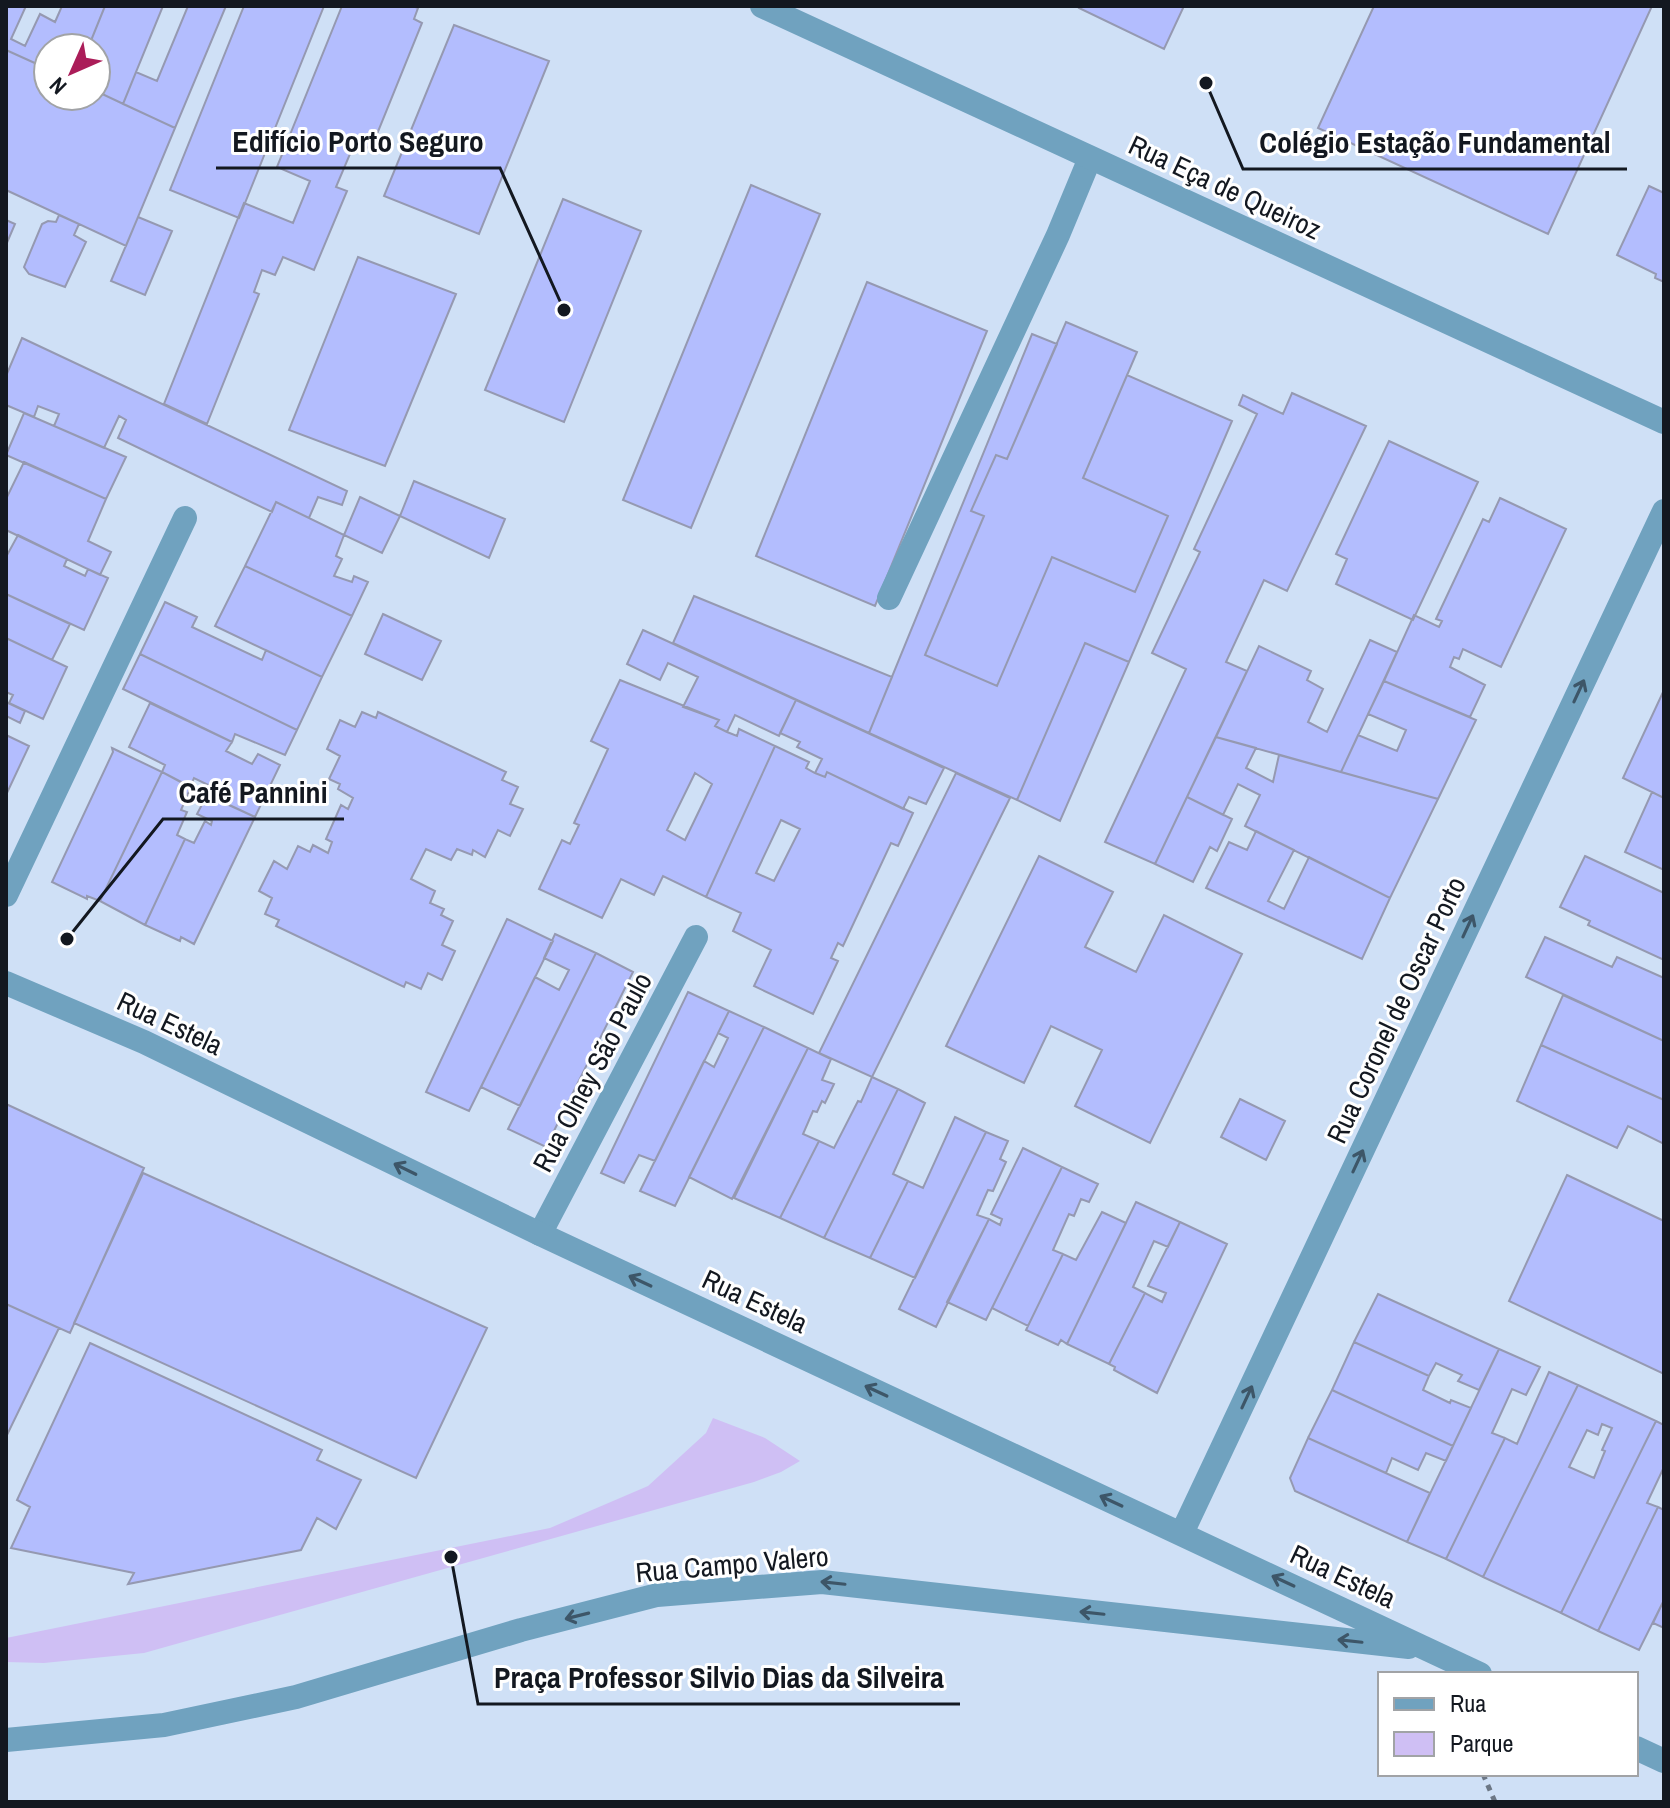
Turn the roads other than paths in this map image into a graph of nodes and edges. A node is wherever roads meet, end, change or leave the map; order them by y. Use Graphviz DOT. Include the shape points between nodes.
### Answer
graph roads {
  1 [pos="762,6"];
  2 [pos="1090,158"];
  3 [pos="1664,422"];
  4 [pos="1664,511"];
  5 [pos="185,518"];
  6 [pos="889,598"];
  7 [pos="6,895"];
  8 [pos="696,937"];
  9 [pos="6,983"];
  10 [pos="540,1234"];
  11 [pos="1182,1533"];
  12 [pos="1428,1649"];
  13 [pos="1476,1672"];
  14 [pos="6,1740"];
  15 [pos="1638,1749"];
  16 [pos="1664,1761"];
  1 -- 2 [label="street, Rua Eça de Queiroz"];
  2 -- 3 [label="street, Rua Eça de Queiroz"];
  2 -- 6 [label="street"];
  11 -- 4 [label="street, Rua Coronel de Oscar Porto, one-way"];
  5 -- 7 [label="street"];
  8 -- 10 [label="street, Rua Olney São Paulo"];
  10 -- 9 [label="street, Rua Estela, one-way" via="144,1042"];
  11 -- 10 [label="street, Rua Estela, one-way"];
  12 -- 11 [label="street, Rua Estela, one-way"];
  12 -- 13 [label="street, Rua Estela"];
  12 -- 14 [label="street, Rua Campo Valero, one-way" via="822,1582 657,1595 296,1697 164,1725"];
  15 -- 16 [label="street"];
}
